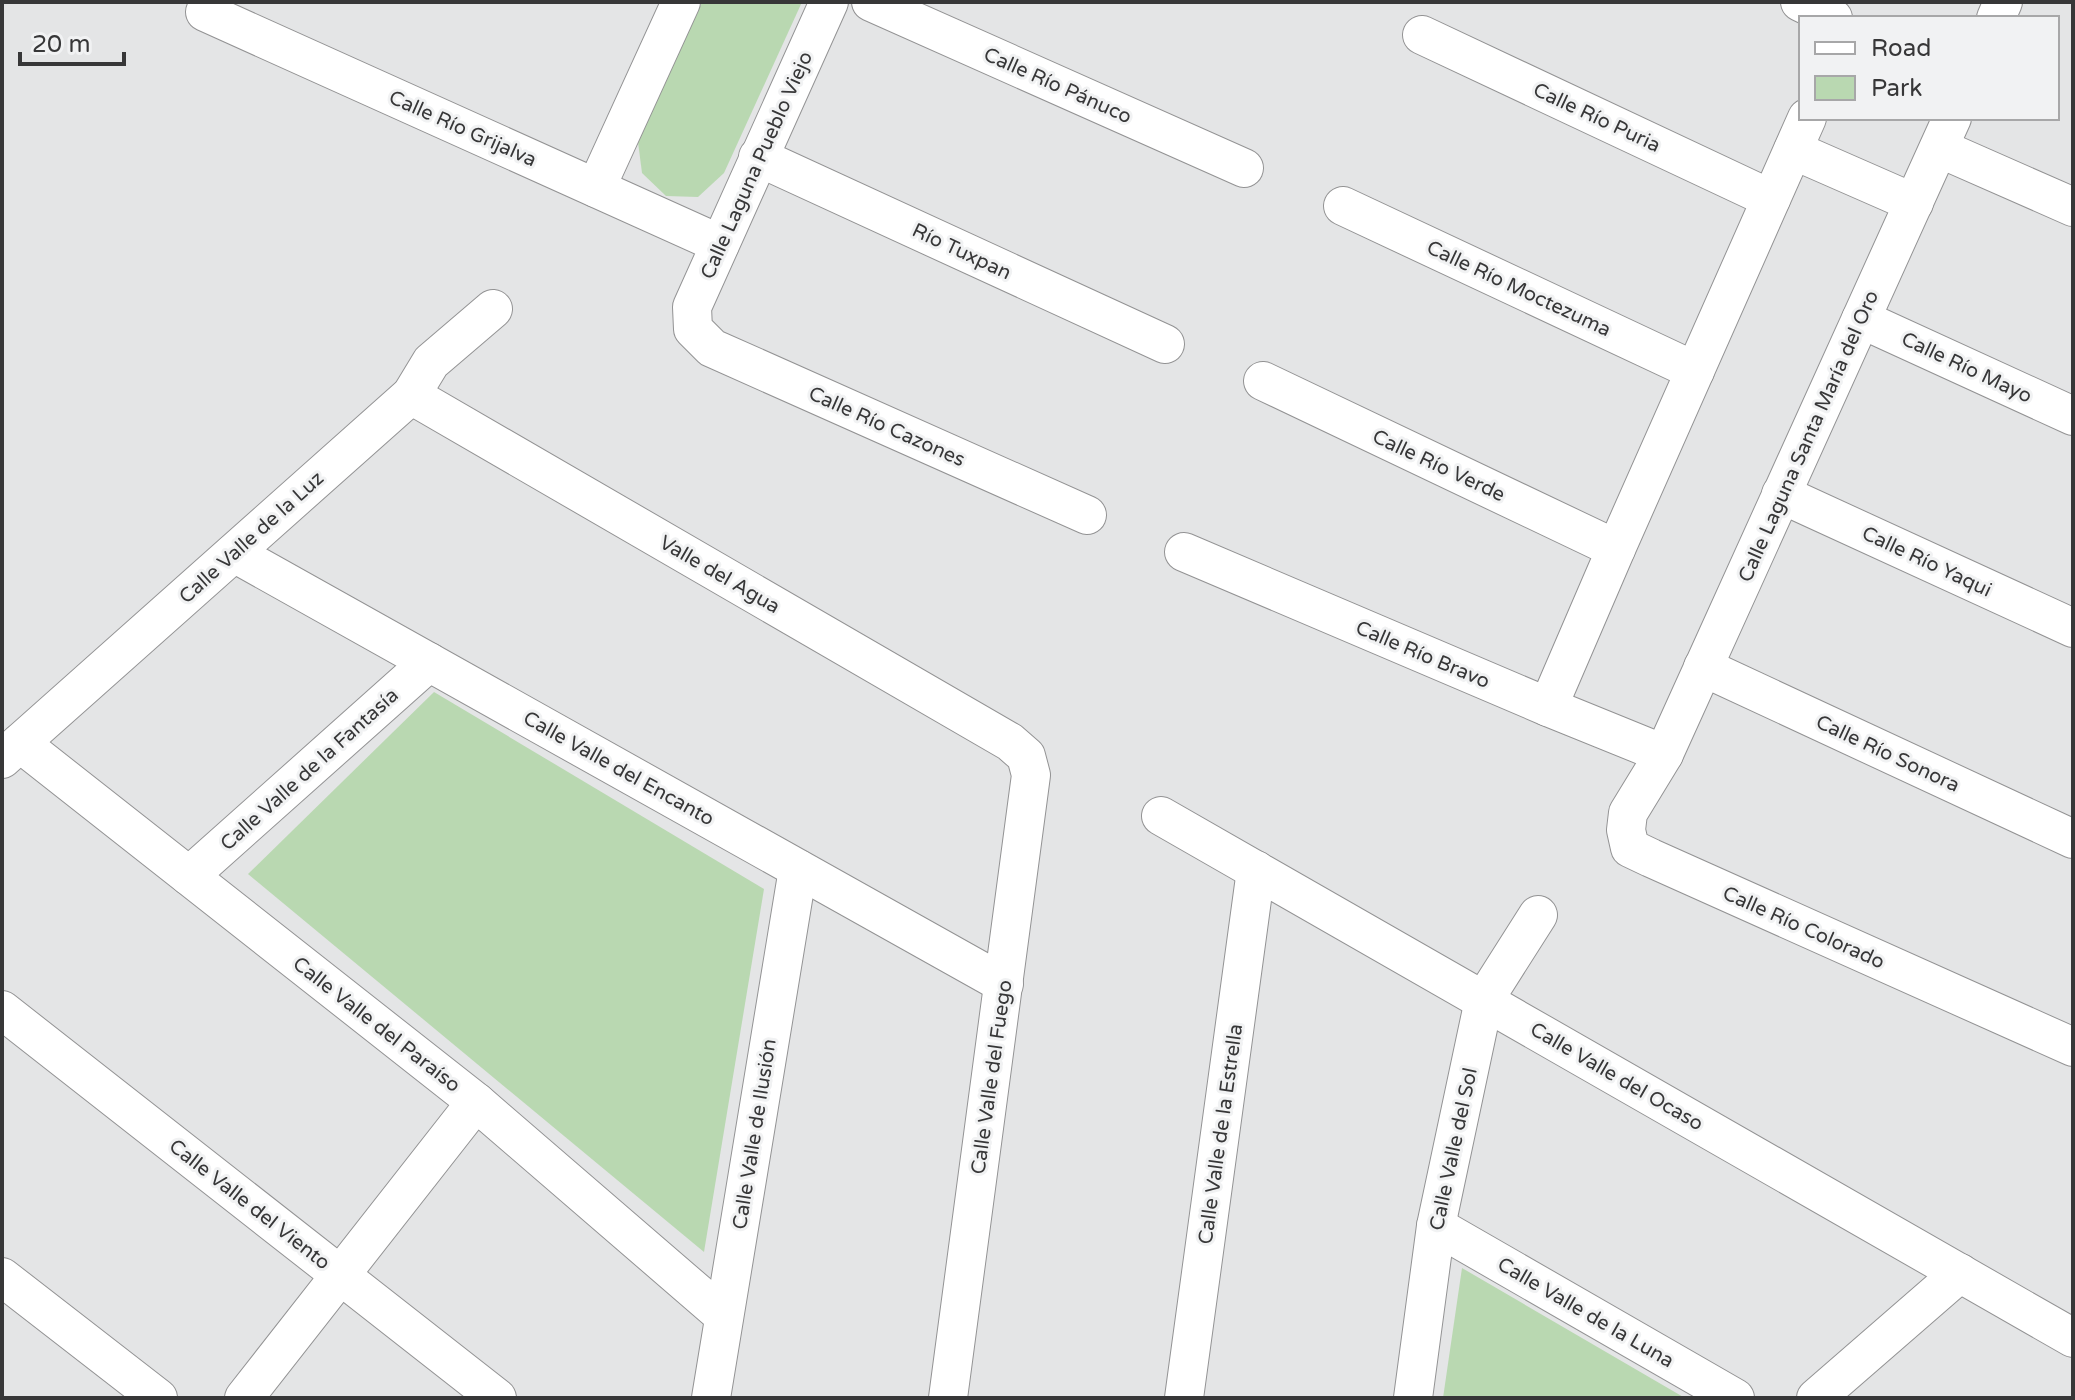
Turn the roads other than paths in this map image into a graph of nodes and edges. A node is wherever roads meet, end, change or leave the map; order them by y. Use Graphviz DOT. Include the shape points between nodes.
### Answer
graph roads {
  1 [pos="829,2"];
  2 [pos="871,2"];
  3 [pos="1800,2"];
  4 [pos="675,4"];
  5 [pos="205,12"];
  6 [pos="1829,16"];
  7 [pos="1422,35"];
  8 [pos="1945,133"];
  9 [pos="1800,134"];
  10 [pos="758,157"];
  11 [pos="1244,168"];
  12 [pos="596,188"];
  13 [pos="1771,199"];
  14 [pos="1914,203"];
  15 [pos="1343,206"];
  16 [pos="2073,207"];
  17 [pos="720,244"];
  18 [pos="493,309"];
  19 [pos="1861,319"];
  20 [pos="693,329"];
  21 [pos="1165,344"];
  22 [pos="1695,371"];
  23 [pos="1263,381"];
  24 [pos="411,395"];
  25 [pos="2073,416"];
  26 [pos="1781,494"];
  27 [pos="1087,515"];
  28 [pos="1616,549"];
  29 [pos="1184,552"];
  30 [pos="234,553"];
  31 [pos="2073,628"];
  32 [pos="429,662"];
  33 [pos="1703,667"];
  34 [pos="1548,707"];
  35 [pos="11,751"];
  36 [pos="1664,754"];
  37 [pos="1026,756"];
  38 [pos="1161,816"];
  39 [pos="2073,839"];
  40 [pos="798,869"];
  41 [pos="1256,870"];
  42 [pos="189,876"];
  43 [pos="1538,915"];
  44 [pos="1004,984"];
  45 [pos="1484,1000"];
  46 [pos="2,1010"];
  47 [pos="2073,1047"];
  48 [pos="476,1102"];
  49 [pos="1436,1226"];
  50 [pos="1960,1273"];
  51 [pos="341,1276"];
  52 [pos="2,1277"];
  53 [pos="724,1316"];
  54 [pos="2073,1338"];
  55 [pos="158,1398"];
  56 [pos="244,1398"];
  57 [pos="497,1398"];
  58 [pos="711,1398"];
  59 [pos="948,1398"];
  60 [pos="1184,1398"];
  61 [pos="1413,1398"];
  62 [pos="1735,1398"];
  63 [pos="1816,1398"];
  1 -- 10 [label="street, Calle Laguna Pueblo Viejo"];
  2 -- 11 [label="street, Calle Río Pánuco"];
  3 -- 6 [label="street"];
  4 -- 12 [label="street"];
  5 -- 12 [label="street, Calle Río Grijalva"];
  7 -- 13 [label="street, Calle Río Puria"];
  8 -- 14 [label="street, Calle Laguna Santa María del Oro"];
  8 -- 16 [label="street"];
  9 -- 13 [label="street"];
  9 -- 14 [label="street"];
  10 -- 17 [label="street, Calle Laguna Pueblo Viejo"];
  10 -- 21 [label="street, Río Tuxpan"];
  12 -- 17 [label="street, Calle Río Grijalva"];
  13 -- 22 [label="street"];
  14 -- 19 [label="street, Calle Laguna Santa María del Oro"];
  15 -- 22 [label="street, Calle Río Moctezuma"];
  17 -- 20 [label="street, Calle Laguna Pueblo Viejo" via="692,307"];
  18 -- 24 [label="street, Calle Valle de la Luz" via="431,362"];
  19 -- 25 [label="street, Calle Río Mayo"];
  19 -- 26 [label="street, Calle Laguna Santa María del Oro"];
  20 -- 27 [label="street, Calle Río Cazones" via="712,348"];
  22 -- 28 [label="street"];
  23 -- 28 [label="street, Calle Río Verde"];
  24 -- 30 [label="street, Calle Valle de la Luz"];
  24 -- 37 [label="street, Valle del Agua"];
  26 -- 31 [label="street, Calle Río Yaqui"];
  26 -- 33 [label="street, Calle Laguna Santa María del Oro"];
  28 -- 34 [label="street"];
  29 -- 34 [label="street, Calle Río Bravo"];
  30 -- 32 [label="street, Calle Valle del Encanto"];
  30 -- 35 [label="street, Calle Valle de la Luz"];
  32 -- 40 [label="street, Calle Valle del Encanto"];
  32 -- 42 [label="street, Calle Valle de la Fantasía"];
  33 -- 36 [label="street, Calle Laguna Santa María del Oro"];
  33 -- 39 [label="street, Calle Río Sonora"];
  34 -- 36 [label="street, Calle Río Bravo"];
  35 -- 42 [label="street, Calle Valle del Paraíso"];
  36 -- 47 [label="street, Calle Río Colorado" via="1628,813 1630,848"];
  37 -- 44 [label="street, Calle Valle del Fuego" via="1031,775"];
  38 -- 41 [label="street, Calle Valle del Ocaso"];
  40 -- 44 [label="street, Calle Valle del Encanto"];
  40 -- 53 [label="street, Calle Valle de Ilusión"];
  41 -- 45 [label="street, Calle Valle del Ocaso"];
  41 -- 60 [label="street, Calle Valle de la Estrella"];
  42 -- 48 [label="street, Calle Valle del Paraíso"];
  43 -- 45 [label="street, Calle Valle del Sol"];
  44 -- 59 [label="street, Calle Valle del Fuego"];
  45 -- 49 [label="street, Calle Valle del Sol"];
  45 -- 50 [label="street, Calle Valle del Ocaso"];
  46 -- 51 [label="street, Calle Valle del Viento"];
  48 -- 51 [label="street"];
  48 -- 53 [label="street, Calle Valle del Paraíso"];
  49 -- 61 [label="street, Calle Valle del Sol"];
  49 -- 62 [label="street, Calle Valle de la Luna"];
  50 -- 54 [label="street, Calle Valle del Ocaso"];
  50 -- 63 [label="street"];
  51 -- 56 [label="street"];
  51 -- 57 [label="street, Calle Valle del Viento"];
  52 -- 55 [label="street"];
  53 -- 58 [label="street, Calle Valle de Ilusión"];
}
